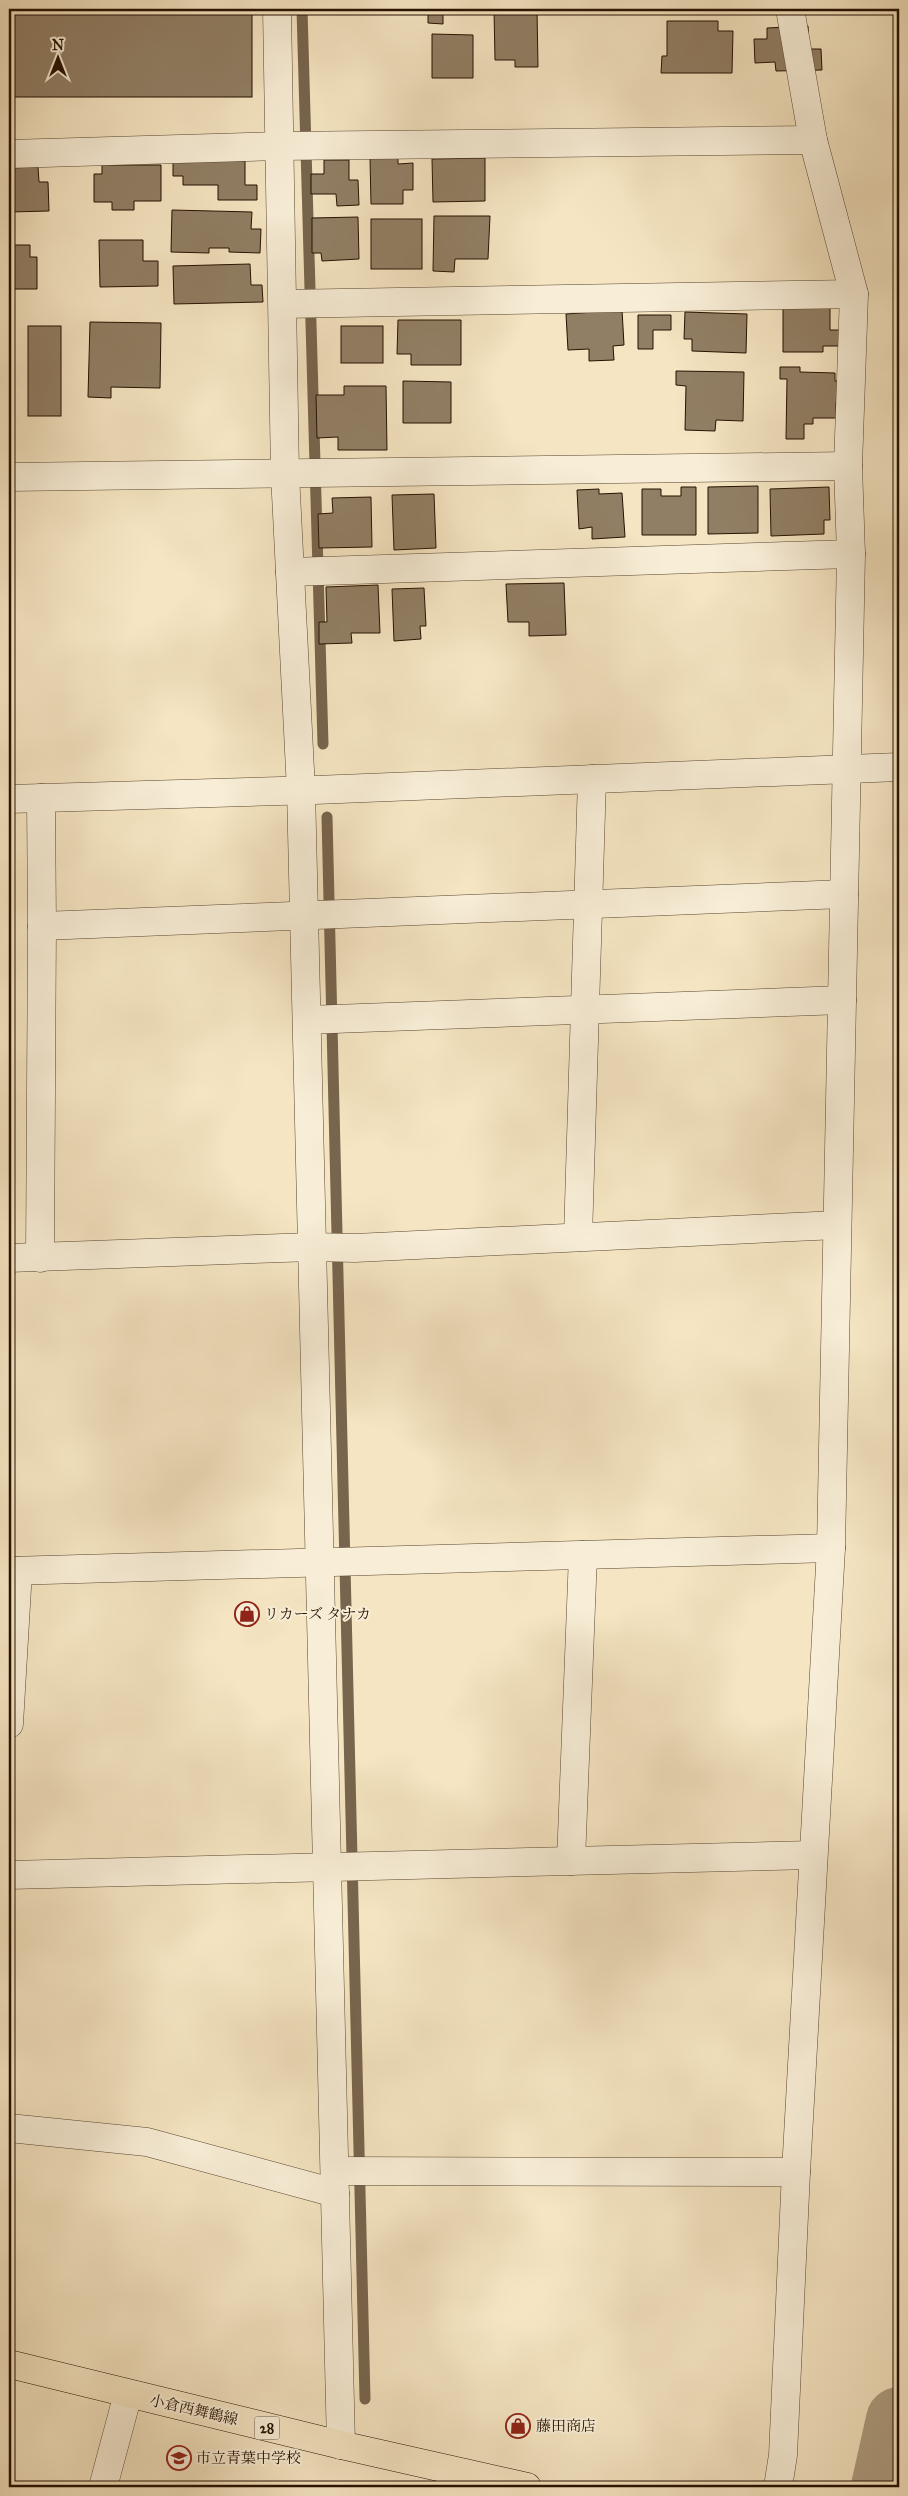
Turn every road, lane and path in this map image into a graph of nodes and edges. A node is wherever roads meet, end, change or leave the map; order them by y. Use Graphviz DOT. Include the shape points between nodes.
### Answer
graph roads {
  1 [pos="277,9"];
  2 [pos="790,9"];
  3 [pos="813,140"];
  4 [pos="279,146"];
  5 [pos="9,154"];
  6 [pos="854,294"];
  7 [pos="283,304"];
  8 [pos="848,466"];
  9 [pos="285,474"];
  10 [pos="9,477"];
  11 [pos="851,554"];
  12 [pos="290,572"];
  13 [pos="899,767"];
  14 [pos="846,770"];
  15 [pos="592,779"];
  16 [pos="301,790"];
  17 [pos="41,798"];
  18 [pos="9,799"];
  19 [pos="844,894"];
  20 [pos="588,904"];
  21 [pos="304,914"];
  22 [pos="42,926"];
  23 [pos="842,1000"];
  24 [pos="585,1009"];
  25 [pos="306,1020"];
  26 [pos="837,1226"];
  27 [pos="578,1237"];
  28 [pos="315,1247"];
  29 [pos="9,1258"];
  30 [pos="40,1258"];
  31 [pos="831,1548"];
  32 [pos="583,1555"];
  33 [pos="321,1564"];
  34 [pos="13,1571"];
  35 [pos="9,1724"];
  36 [pos="813,1855"];
  37 [pos="571,1861"];
  38 [pos="327,1867"];
  39 [pos="9,1875"];
  40 [pos="9,2128"];
  41 [pos="796,2172"];
  42 [pos="335,2182"];
  43 [pos="9,2364"];
  44 [pos="128,2394"];
  45 [pos="341,2446"];
  46 [pos="103,2487"];
  47 [pos="527,2487"];
  48 [pos="778,2487"];
  1 -- 4 [label="street"];
  2 -- 3 [label="street"];
  3 -- 4 [label="street"];
  3 -- 6 [label="street"];
  4 -- 5 [label="street"];
  4 -- 7 [label="street"];
  6 -- 7 [label="street"];
  6 -- 8 [label="street"];
  7 -- 9 [label="street"];
  8 -- 9 [label="street"];
  8 -- 11 [label="street"];
  9 -- 10 [label="street"];
  9 -- 12 [label="street"];
  11 -- 12 [label="street"];
  11 -- 14 [label="street"];
  12 -- 16 [label="street"];
  13 -- 14 [label="street"];
  14 -- 15 [label="street"];
  14 -- 19 [label="street"];
  15 -- 16 [label="street"];
  15 -- 20 [label="street"];
  16 -- 17 [label="street"];
  16 -- 21 [label="street"];
  17 -- 18 [label="street"];
  17 -- 22 [label="street"];
  19 -- 20 [label="street"];
  19 -- 23 [label="street"];
  20 -- 21 [label="street"];
  20 -- 24 [label="street"];
  21 -- 22 [label="street"];
  21 -- 25 [label="street"];
  22 -- 30 [label="street"];
  23 -- 24 [label="street"];
  23 -- 26 [label="street"];
  24 -- 25 [label="street"];
  24 -- 27 [label="street"];
  25 -- 28 [label="street"];
  26 -- 27 [label="street"];
  26 -- 31 [label="street"];
  27 -- 28 [label="street" via="355,1248"];
  28 -- 30 [label="street"];
  28 -- 33 [label="street"];
  29 -- 30 [label="street"];
  31 -- 32 [label="street"];
  31 -- 36 [label="street"];
  32 -- 33 [label="street"];
  32 -- 37 [label="street"];
  33 -- 34 [label="street"];
  33 -- 38 [label="street"];
  34 -- 35 [label="street"];
  36 -- 37 [label="street"];
  36 -- 41 [label="street"];
  37 -- 38 [label="street"];
  38 -- 39 [label="street"];
  38 -- 42 [label="street"];
  40 -- 42 [label="street" via="147,2142"];
  41 -- 42 [label="street"];
  41 -- 48 [label="street" via="783,2455"];
  42 -- 45 [label="street"];
  43 -- 44 [label="main road, 小倉西舞鶴線 / 28"];
  44 -- 45 [label="main road, 小倉西舞鶴線 / 28"];
  44 -- 46 [label="street"];
  45 -- 47 [label="main road, 小倉西舞鶴線 / 28"];
}
